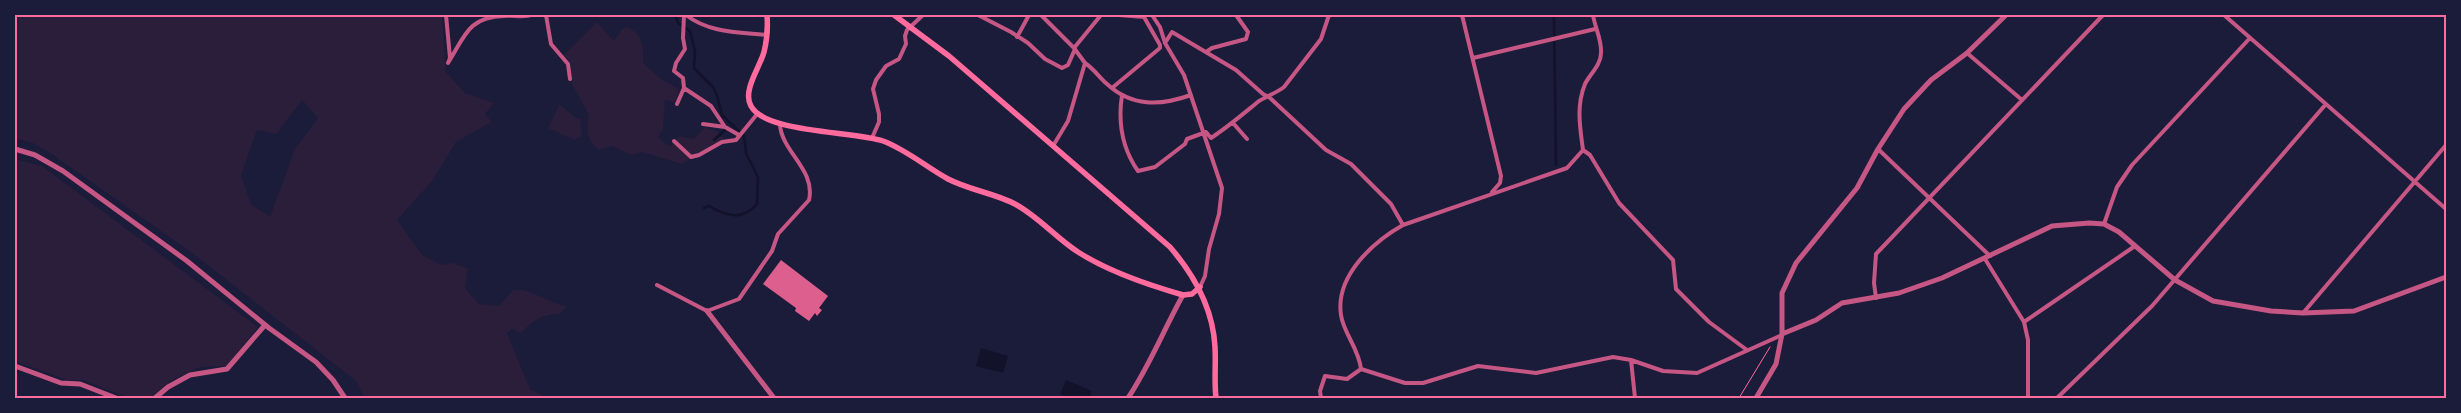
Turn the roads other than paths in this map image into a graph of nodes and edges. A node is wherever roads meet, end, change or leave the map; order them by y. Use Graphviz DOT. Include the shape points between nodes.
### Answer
graph roads {
  1 [pos="446,15"];
  2 [pos="532,15"];
  3 [pos="546,15"];
  4 [pos="685,15"];
  5 [pos="767,15"];
  6 [pos="894,15"];
  7 [pos="922,15"];
  8 [pos="978,15"];
  9 [pos="1029,15"];
  10 [pos="1041,15"];
  11 [pos="1101,15"];
  12 [pos="1118,15"];
  13 [pos="1152,15"];
  14 [pos="1236,15"];
  15 [pos="1328,15"];
  16 [pos="1462,15"];
  17 [pos="1593,15"];
  18 [pos="2006,15"];
  19 [pos="2103,15"];
  20 [pos="2224,15"];
  21 [pos="912,26"];
  22 [pos="1595,29"];
  23 [pos="767,35"];
  24 [pos="1016,37"];
  25 [pos="2250,38"];
  26 [pos="1165,43"];
  27 [pos="1160,45"];
  28 [pos="1074,48"];
  29 [pos="1206,52"];
  30 [pos="1967,53"];
  31 [pos="1473,58"];
  32 [pos="1085,63"];
  33 [pos="570,79"];
  34 [pos="684,88"];
  35 [pos="1112,88"];
  36 [pos="1122,95"];
  37 [pos="1191,95"];
  38 [pos="1269,97"];
  39 [pos="2022,100"];
  40 [pos="677,104"];
  41 [pos="2326,104"];
  42 [pos="758,113"];
  43 [pos="1233,123"];
  44 [pos="703,124"];
  45 [pos="780,125"];
  46 [pos="725,127"];
  47 [pos="1203,134"];
  48 [pos="739,135"];
  49 [pos="872,138"];
  50 [pos="1247,139"];
  51 [pos="674,141"];
  52 [pos="2446,145"];
  53 [pos="1053,146"];
  54 [pos="15,149"];
  55 [pos="1583,150"];
  56 [pos="1878,150"];
  57 [pos="2414,181"];
  58 [pos="1484,196"];
  59 [pos="1930,197"];
  60 [pos="2446,209"];
  61 [pos="2104,224"];
  62 [pos="1403,225"];
  63 [pos="2135,246"];
  64 [pos="1987,257"];
  65 [pos="2446,277"];
  66 [pos="2175,280"];
  67 [pos="657,285"];
  68 [pos="1200,287"];
  69 [pos="1183,295"];
  70 [pos="1876,298"];
  71 [pos="707,311"];
  72 [pos="2303,313"];
  73 [pos="2024,322"];
  74 [pos="265,324"];
  75 [pos="1782,334"];
  76 [pos="1748,350"];
  77 [pos="1631,360"];
  78 [pos="15,366"];
  79 [pos="1361,369"];
  80 [pos="116,398"];
  81 [pos="156,398"];
  82 [pos="345,398"];
  83 [pos="774,398"];
  84 [pos="1128,398"];
  85 [pos="1216,398"];
  86 [pos="1321,398"];
  87 [pos="1635,398"];
  88 [pos="1756,398"];
  89 [pos="2028,398"];
  90 [pos="2057,398"];
  1 -- 2 [label="street" via="448,63 472,25 479,20 493,16"];
  3 -- 33 [label="street" via="551,44 568,64"];
  4 -- 23 [label="street" via="716,30"];
  4 -- 34 [label="street" via="685,49 674,67 674,71 683,78"];
  5 -- 23 [label="main road"];
  6 -- 21 [label="main road"];
  7 -- 21 [label="street"];
  8 -- 24 [label="street"];
  9 -- 24 [label="street"];
  10 -- 28 [label="street"];
  11 -- 28 [label="street"];
  12 -- 27 [label="street" via="1144,17"];
  13 -- 26 [label="street"];
  14 -- 29 [label="street" via="1248,32 1246,39"];
  15 -- 38 [label="street" via="1321,39 1284,87"];
  16 -- 31 [label="street"];
  17 -- 22 [label="street"];
  18 -- 30 [label="street"];
  19 -- 39 [label="street"];
  20 -- 25 [label="street"];
  21 -- 49 [label="street" via="905,36 906,44 899,59 886,66 873,89 879,122"];
  21 -- 53 [label="main road"];
  22 -- 31 [label="street"];
  22 -- 55 [label="street" via="1601,42 1601,55 1580,97"];
  23 -- 42 [label="main road" via="750,86 750,106"];
  24 -- 28 [label="street" via="1062,68 1068,65"];
  25 -- 41 [label="street"];
  25 -- 61 [label="street" via="2132,165 2116,187"];
  26 -- 27 [label="street"];
  26 -- 29 [label="street" via="1172,32"];
  26 -- 37 [label="street" via="1178,62"];
  27 -- 35 [label="street"];
  28 -- 32 [label="street"];
  29 -- 38 [label="street" via="1236,70"];
  30 -- 39 [label="street"];
  30 -- 56 [label="street" via="1931,80 1904,108"];
  31 -- 58 [label="street" via="1501,176 1496,190"];
  32 -- 35 [label="street"];
  32 -- 53 [label="street" via="1068,121"];
  34 -- 40 [label="street"];
  34 -- 46 [label="street" via="711,106"];
  35 -- 36 [label="street"];
  36 -- 37 [label="street" via="1148,103"];
  36 -- 47 [label="street" via="1121,133 1131,162 1138,170 1155,167 1187,139"];
  37 -- 47 [label="street"];
  38 -- 43 [label="street"];
  38 -- 62 [label="street" via="1326,150 1351,164 1391,204"];
  39 -- 59 [label="street"];
  41 -- 57 [label="street"];
  41 -- 66 [label="street"];
  42 -- 45 [label="main road"];
  42 -- 48 [label="street" via="746,131"];
  43 -- 47 [label="street" via="1211,138 1206,132"];
  43 -- 50 [label="street"];
  44 -- 46 [label="street"];
  45 -- 49 [label="main road"];
  45 -- 71 [label="street" via="780,134 809,184 809,200 778,234 772,251 739,299"];
  46 -- 48 [label="street"];
  47 -- 68 [label="street" via="1222,194"];
  48 -- 51 [label="street" via="736,140 722,142 699,156 691,157"];
  49 -- 69 [label="main road" via="897,148 960,185 1016,205 1077,252 1098,264"];
  52 -- 57 [label="street"];
  53 -- 68 [label="main road" via="1170,247"];
  54 -- 74 [label="street" via="35,155 63,171 187,261"];
  55 -- 58 [label="street" via="1567,168"];
  55 -- 76 [label="street" via="1590,155 1619,203 1674,260 1676,289 1709,322"];
  56 -- 59 [label="street"];
  56 -- 75 [label="street" via="1857,188 1796,263 1788,278 1782,293"];
  57 -- 60 [label="street"];
  57 -- 72 [label="street"];
  58 -- 62 [label="street"];
  59 -- 64 [label="street"];
  59 -- 70 [label="street" via="1876,254"];
  61 -- 63 [label="street"];
  61 -- 64 [label="street" via="2052,226"];
  62 -- 79 [label="street" via="1369,252 1348,277 1342,296 1340,316 1360,357"];
  63 -- 66 [label="street"];
  63 -- 73 [label="street"];
  64 -- 70 [label="street" via="1942,278"];
  64 -- 73 [label="street"];
  65 -- 72 [label="street" via="2354,311"];
  66 -- 72 [label="street" via="2213,301"];
  66 -- 90 [label="street"];
  67 -- 71 [label="street"];
  68 -- 69 [label="main road" via="1192,294"];
  68 -- 85 [label="main road" via="1214,331"];
  69 -- 84 [label="street" via="1141,379"];
  70 -- 75 [label="street" via="1842,303 1816,320"];
  71 -- 83 [label="street"];
  73 -- 89 [label="street" via="2028,340"];
  74 -- 81 [label="street" via="227,369 190,375"];
  74 -- 82 [label="street" via="316,362"];
  75 -- 76 [label="street"];
  75 -- 88 [label="street" via="1776,364"];
  76 -- 77 [label="street" via="1697,373 1663,372"];
  77 -- 79 [label="street" via="1613,357 1536,373 1478,366 1423,383 1405,383"];
  77 -- 87 [label="street"];
  78 -- 80 [label="street" via="60,383 80,384"];
  79 -- 86 [label="street" via="1347,379 1325,376"];
}
